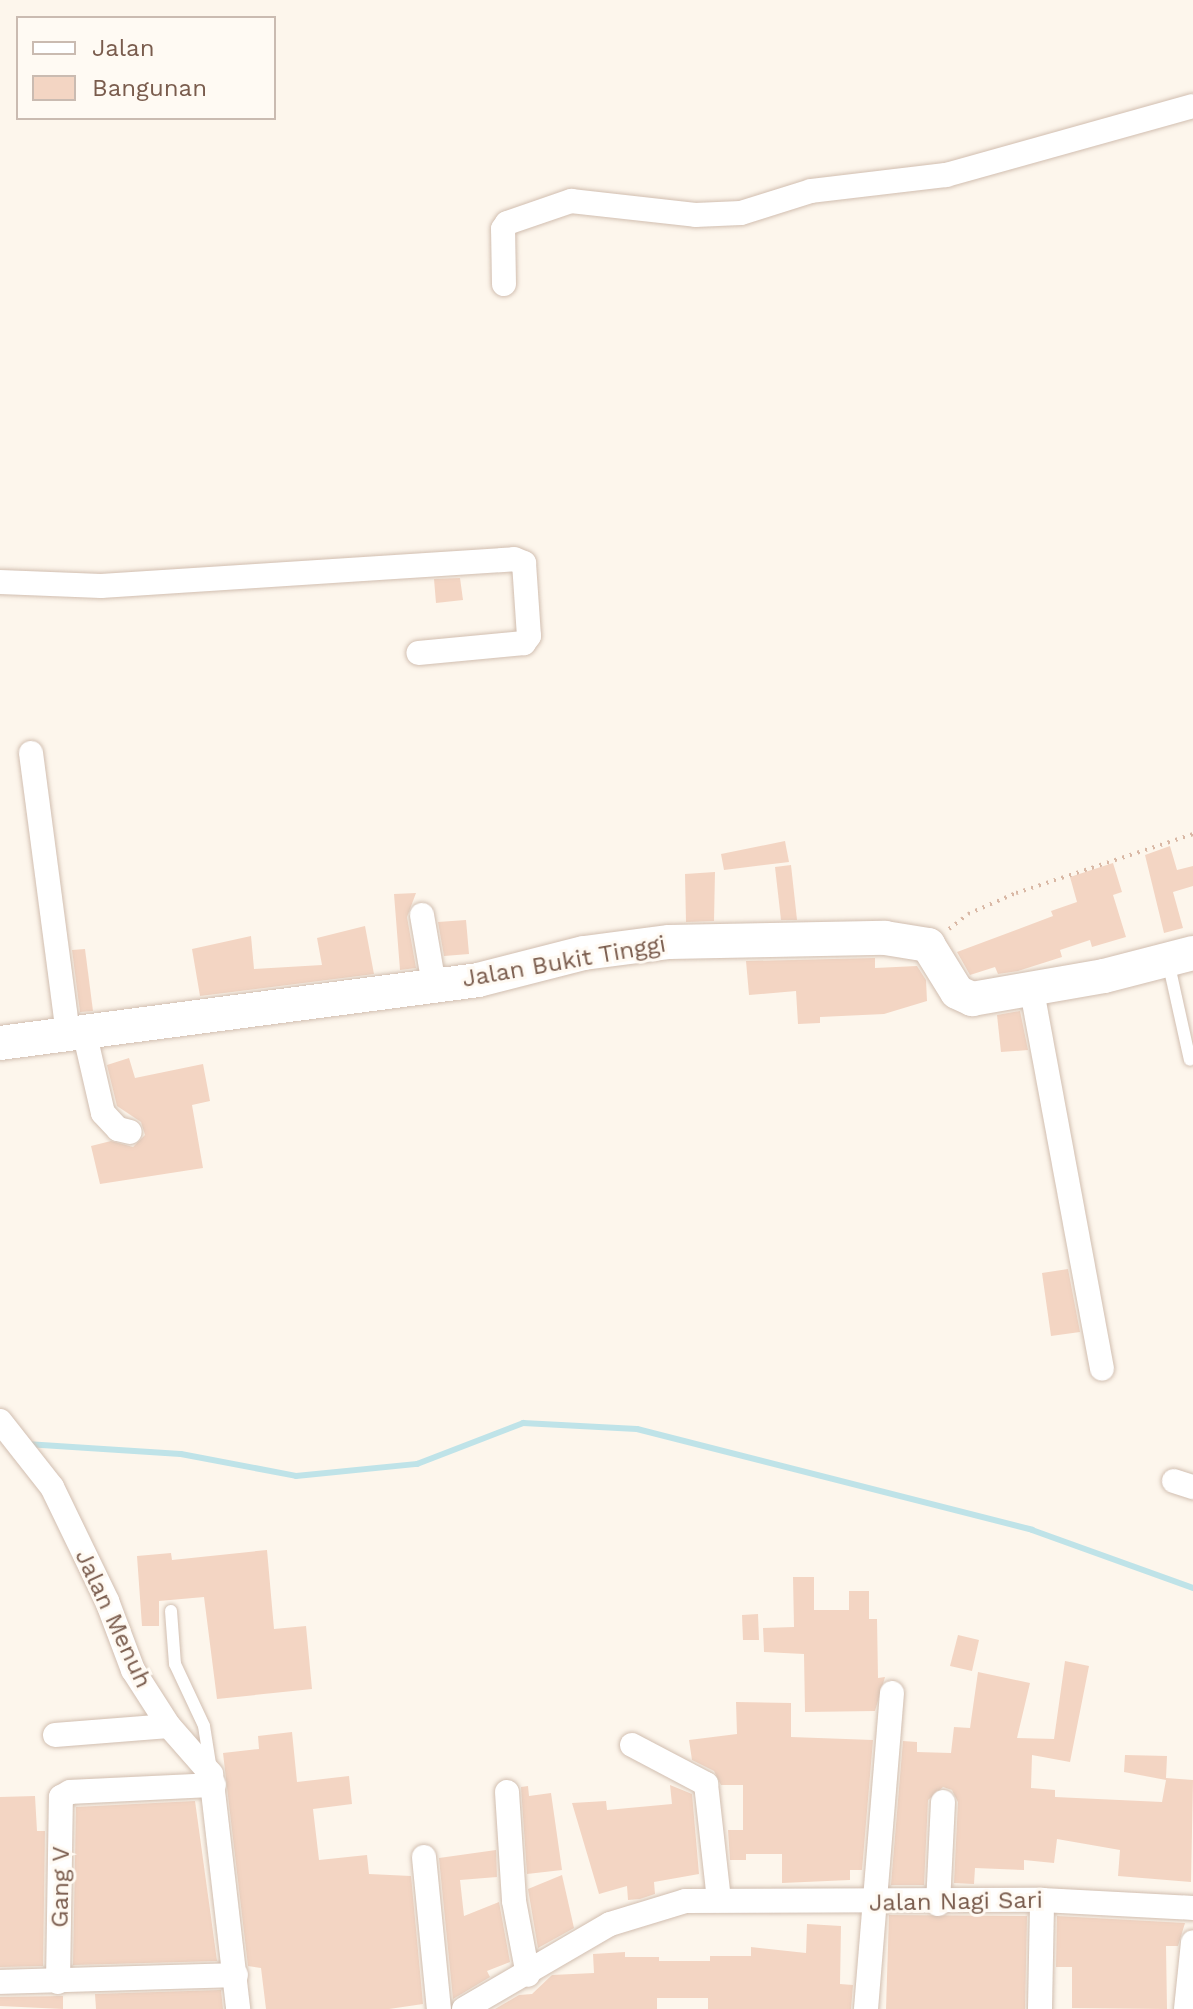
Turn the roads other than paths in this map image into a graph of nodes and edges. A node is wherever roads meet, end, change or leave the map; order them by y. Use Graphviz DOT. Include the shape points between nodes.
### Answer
graph roads {
  1 [pos="1193,106"];
  2 [pos="504,284"];
  3 [pos="0,582"];
  4 [pos="418,653"];
  5 [pos="31,753"];
  6 [pos="422,915"];
  7 [pos="1181,957"];
  8 [pos="434,985"];
  9 [pos="1032,991"];
  10 [pos="76,1032"];
  11 [pos="0,1043"];
  12 [pos="1190,1060"];
  13 [pos="130,1132"];
  14 [pos="1102,1369"];
  15 [pos="0,1421"];
  16 [pos="171,1611"];
  17 [pos="892,1693"];
  18 [pos="169,1726"];
  19 [pos="55,1735"];
  20 [pos="632,1745"];
  21 [pos="212,1780"];
  22 [pos="507,1792"];
  23 [pos="943,1802"];
  24 [pos="424,1857"];
  25 [pos="719,1899"];
  26 [pos="1042,1900"];
  27 [pos="877,1904"];
  28 [pos="938,1904"];
  29 [pos="1193,1908"];
  30 [pos="1193,1942"];
  31 [pos="236,1975"];
  32 [pos="528,1975"];
  33 [pos="0,1982"];
  34 [pos="58,1982"];
  35 [pos="238,2009"];
  36 [pos="439,2009"];
  37 [pos="464,2009"];
  38 [pos="866,2009"];
  39 [pos="1040,2009"];
  40 [pos="1186,2009"];
  1 -- 2 [label="street" via="946,175 811,191 741,213 695,215 571,201 507,223"];
  3 -- 4 [label="street" via="101,586 514,559 524,563 529,636 524,643"];
  5 -- 10 [label="street"];
  6 -- 8 [label="street"];
  7 -- 9 [label="street"];
  7 -- 12 [label="lane"];
  8 -- 9 [label="street, Jalan Bukit Tinggi" via="584,953 669,942 885,938 928,945 963,996"];
  8 -- 10 [label="street, Jalan Bukit Tinggi"];
  9 -- 14 [label="street"];
  10 -- 11 [label="street, Jalan Bukit Tinggi"];
  10 -- 13 [label="street" via="103,1113 118,1129"];
  15 -- 18 [label="street, Jalan Menuh" via="33,1457 107,1601 133,1670"];
  16 -- 21 [label="lane" via="175,1664 204,1726"];
  17 -- 27 [label="street"];
  18 -- 19 [label="street"];
  18 -- 21 [label="street, Jalan Menuh"];
  20 -- 25 [label="street" via="706,1784"];
  21 -- 31 [label="street"];
  21 -- 34 [label="street, Gang V" via="64,1794"];
  22 -- 32 [label="street" via="514,1901"];
  23 -- 28 [label="street"];
  24 -- 36 [label="street"];
  25 -- 27 [label="street, Jalan Nagi Sari"];
  25 -- 32 [label="street, Jalan Nagi Sari" via="685,1901 610,1924"];
  26 -- 28 [label="street, Jalan Nagi Sari"];
  26 -- 29 [label="street, Jalan Nagi Sari"];
  26 -- 39 [label="street"];
  27 -- 28 [label="street, Jalan Nagi Sari"];
  27 -- 38 [label="street"];
  30 -- 40 [label="street"];
  31 -- 34 [label="street"];
  31 -- 35 [label="street"];
  32 -- 37 [label="street, Jalan Nagi Sari"];
  33 -- 34 [label="street"];
}
